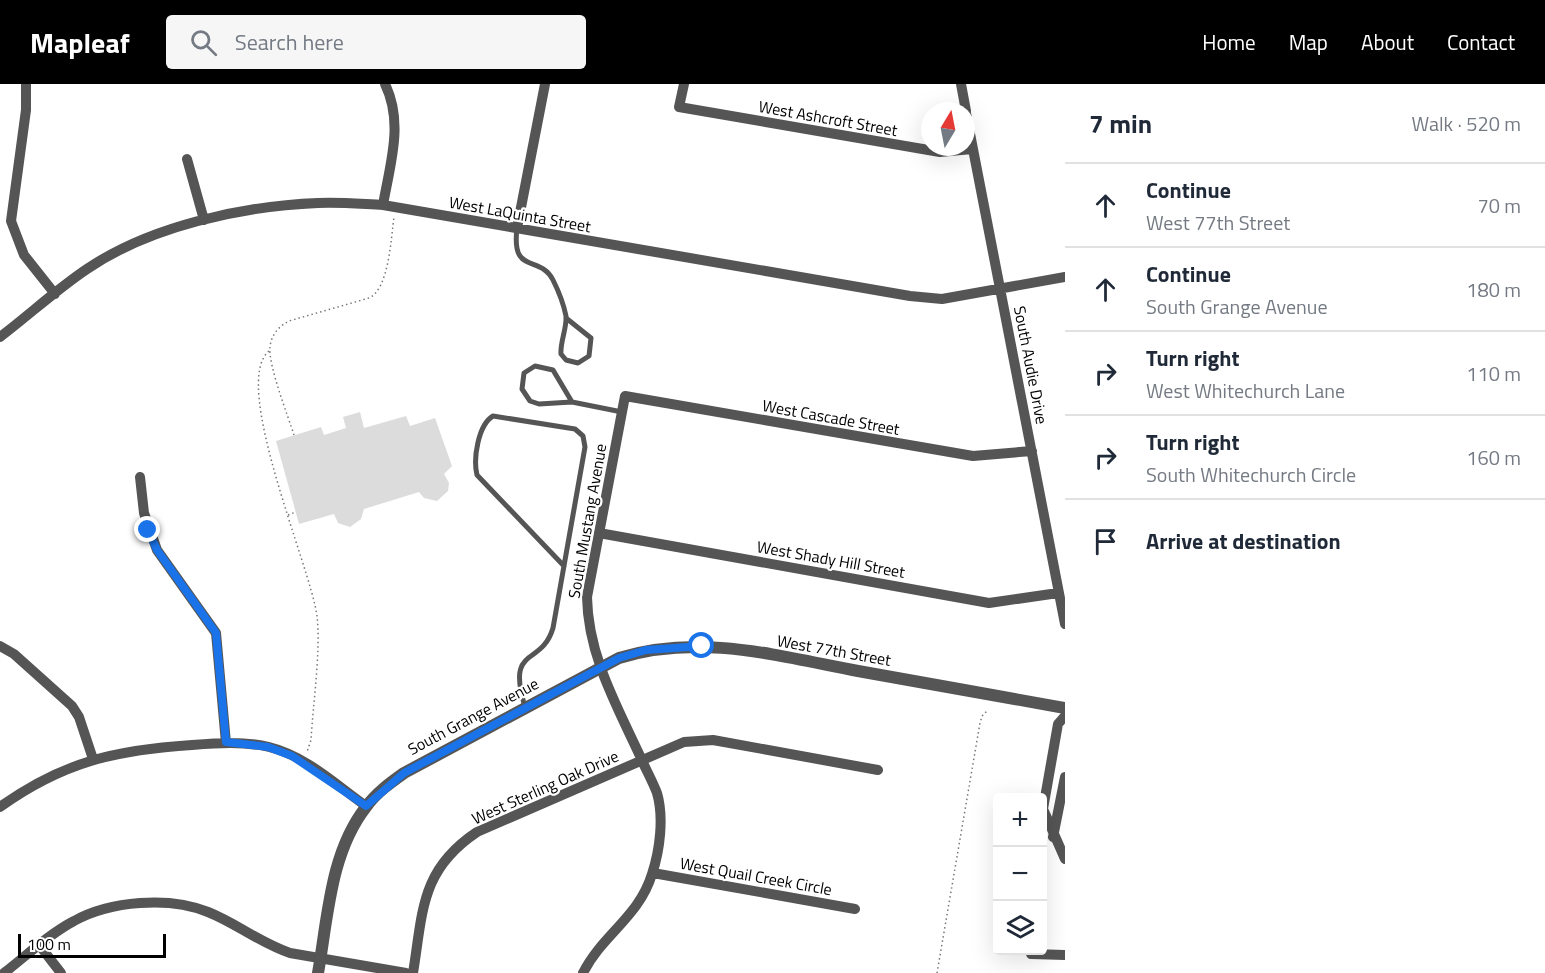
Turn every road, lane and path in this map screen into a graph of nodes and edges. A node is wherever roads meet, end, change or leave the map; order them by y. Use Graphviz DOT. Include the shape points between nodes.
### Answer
graph roads {
  1 [pos="26,84"];
  2 [pos="385,84"];
  3 [pos="545,84"];
  4 [pos="684,84"];
  5 [pos="961,84"];
  6 [pos="964,102"];
  7 [pos="921,149"];
  8 [pos="973,156"];
  9 [pos="187,159"];
  10 [pos="383,204"];
  11 [pos="396,207"];
  12 [pos="204,220"];
  13 [pos="517,228"];
  14 [pos="1065,277"];
  15 [pos="1002,290"];
  16 [pos="55,294"];
  17 [pos="566,318"];
  18 [pos="0,337"];
  19 [pos="270,351"];
  20 [pos="625,396"];
  21 [pos="572,402"];
  22 [pos="622,412"];
  23 [pos="294,435"];
  24 [pos="1032,451"];
  25 [pos="140,477"];
  26 [pos="296,512"];
  27 [pos="288,515"];
  28 [pos="599,533"];
  29 [pos="564,566"];
  30 [pos="1058,593"];
  31 [pos="1065,624"];
  32 [pos="0,646"];
  33 [pos="600,668"];
  34 [pos="525,707"];
  35 [pos="1065,708"];
  36 [pos="988,710"];
  37 [pos="1065,716"];
  38 [pos="226,742"];
  39 [pos="93,759"];
  40 [pos="642,761"];
  41 [pos="302,762"];
  42 [pos="878,770"];
  43 [pos="1065,777"];
  44 [pos="366,806"];
  45 [pos="0,807"];
  46 [pos="1053,837"];
  47 [pos="1065,859"];
  48 [pos="653,873"];
  49 [pos="855,909"];
  50 [pos="40,946"];
  51 [pos="1047,954"];
  52 [pos="1065,955"];
  53 [pos="321,958"];
  54 [pos="4,973"];
  55 [pos="61,973"];
  56 [pos="318,973"];
  57 [pos="406,973"];
  58 [pos="413,973"];
  59 [pos="583,973"];
  60 [pos="937,973"];
  1 -- 16 [label="street" via="11,221 24,255"];
  2 -- 10 [label="street" via="394,106 396,127"];
  3 -- 13 [label="street"];
  4 -- 7 [label="street, West Ashcroft Street" via="679,107"];
  5 -- 6 [label="street, South Audie Drive"];
  8 -- 15 [label="street, South Audie Drive"];
  9 -- 12 [label="street"];
  10 -- 11 [label="street, West LaQuinta Street"];
  10 -- 12 [label="street, West LaQuinta Street" via="319,203"];
  11 -- 13 [label="street, West LaQuinta Street"];
  11 -- 19 [label="path" via="378,293 289,321 275,332"];
  12 -- 16 [label="street, West LaQuinta Street" via="124,248 87,268"];
  13 -- 15 [label="street, West LaQuinta Street" via="910,296 942,298"];
  13 -- 17 [label="lane" via="515,247 520,257 548,273"];
  14 -- 15 [label="street, West LaQuinta Street"];
  15 -- 24 [label="street, South Audie Drive"];
  16 -- 18 [label="street, West LaQuinta Street"];
  17 -- 17 [label="lane" via="561,354 578,363 589,356 591,338"];
  19 -- 23 [label="path"];
  19 -- 27 [label="path" via="265,354 261,368 260,415"];
  20 -- 22 [label="street, South Mustang Avenue"];
  20 -- 24 [label="street, West Cascade Street" via="973,456"];
  21 -- 21 [label="lane" via="530,401 522,389 524,373 535,366 553,369"];
  21 -- 22 [label="lane"];
  22 -- 28 [label="street, South Mustang Avenue"];
  24 -- 30 [label="street, South Audie Drive"];
  25 -- 38 [label="street" via="144,513 157,550 216,633"];
  26 -- 27 [label="path"];
  27 -- 41 [label="path" via="317,615 311,740"];
  28 -- 30 [label="street, West Shady Hill Street" via="989,603"];
  28 -- 33 [label="street, South Mustang Avenue" via="587,597 587,622"];
  29 -- 29 [label="lane" via="585,440 575,429 493,416 482,429 477,475"];
  29 -- 34 [label="lane" via="550,636 520,668 519,687"];
  30 -- 31 [label="street, South Audie Drive"];
  32 -- 39 [label="street" via="72,706"];
  33 -- 34 [label="street, South Grange Avenue"];
  33 -- 35 [label="street, West 77th Street" via="646,650 675,646 732,648"];
  33 -- 40 [label="street, South Mustang Avenue"];
  34 -- 44 [label="street, South Grange Avenue" via="404,773"];
  36 -- 60 [label="path" via="980,723"];
  37 -- 46 [label="street" via="1058,724 1043,809"];
  38 -- 39 [label="street" via="138,748"];
  38 -- 41 [label="street" via="268,747"];
  39 -- 45 [label="street" via="56,773"];
  40 -- 42 [label="street, West Sterling Oak Drive" via="684,742 713,740"];
  40 -- 48 [label="street, South Mustang Avenue" via="657,793 661,819"];
  40 -- 58 [label="street, West Sterling Oak Drive" via="477,832 461,843 436,871 429,887"];
  41 -- 44 [label="street"];
  43 -- 46 [label="street"];
  44 -- 53 [label="street, South Grange Avenue" via="338,864"];
  46 -- 47 [label="street"];
  48 -- 49 [label="street, West Quail Creek Circle"];
  48 -- 59 [label="street, South Mustang Avenue" via="640,903 593,954"];
  50 -- 53 [label="street" via="74,920 117,907 156,902 206,911 271,946"];
  50 -- 54 [label="street"];
  50 -- 55 [label="street"];
  51 -- 52 [label="street"];
  53 -- 56 [label="street, South Grange Avenue"];
  53 -- 57 [label="street"];
}
